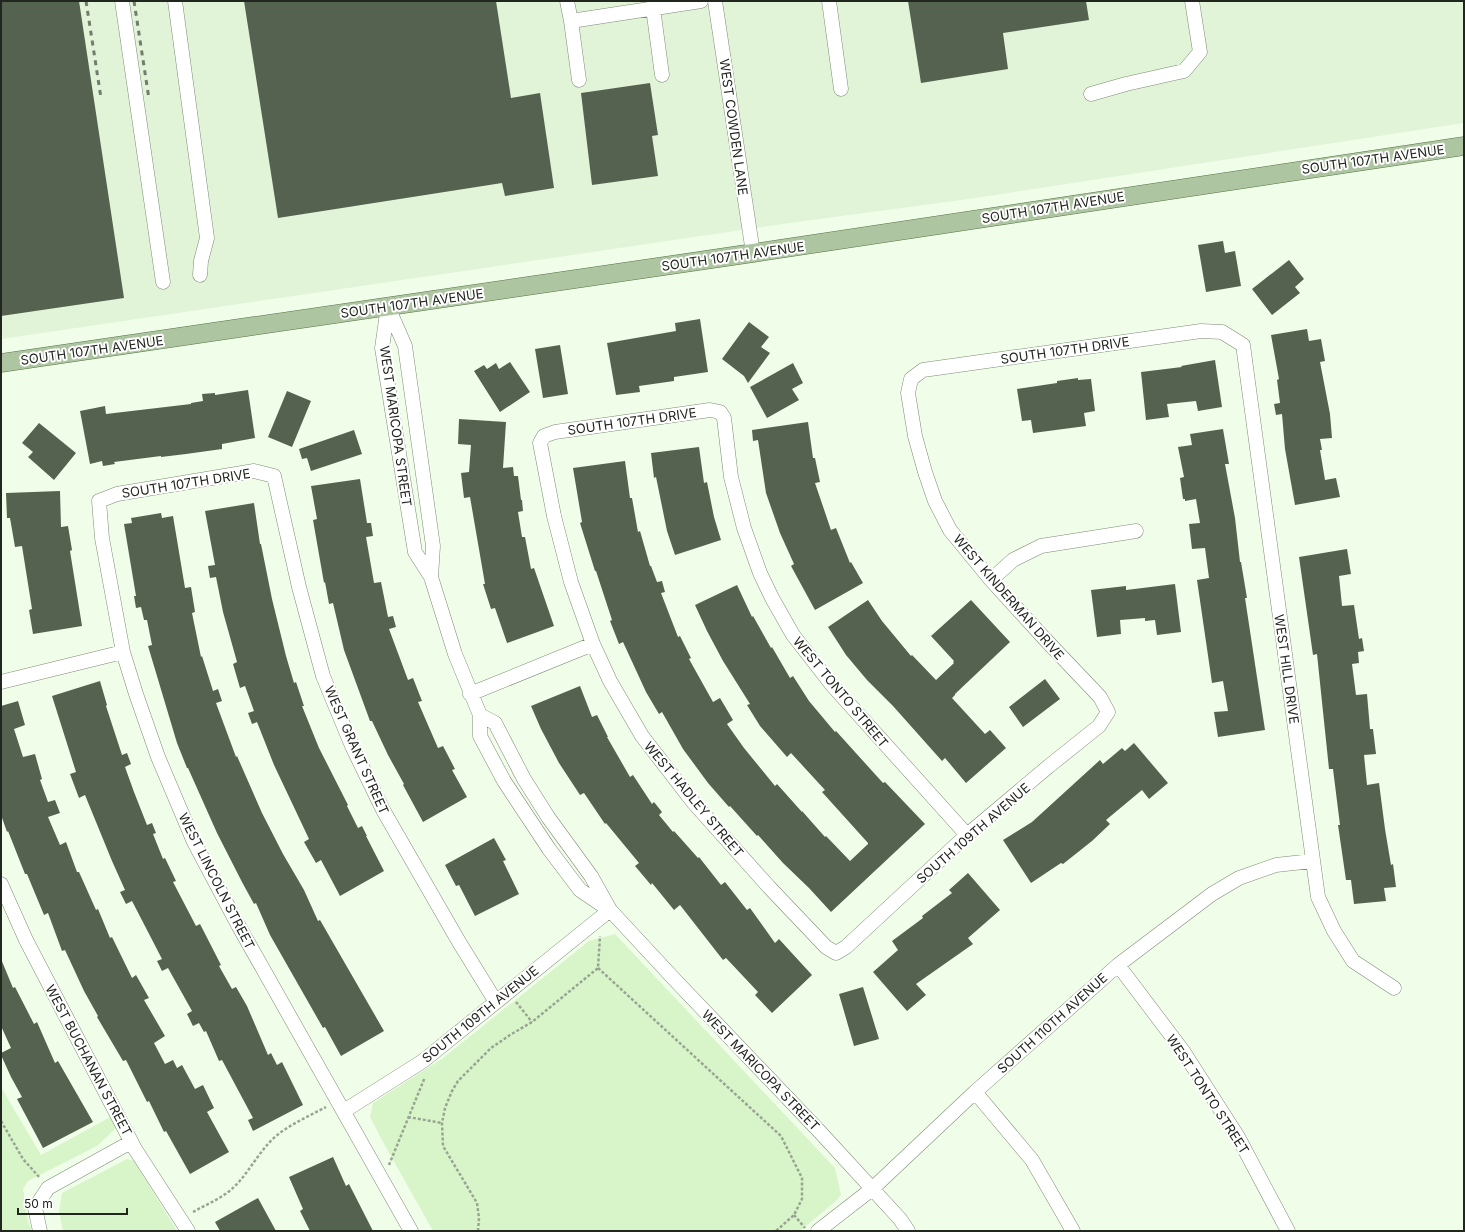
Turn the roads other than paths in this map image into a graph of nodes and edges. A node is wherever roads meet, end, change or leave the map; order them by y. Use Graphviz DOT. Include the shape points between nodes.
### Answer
graph roads {
  1 [pos="122,1"];
  2 [pos="175,1"];
  3 [pos="568,1"];
  4 [pos="701,1"];
  5 [pos="715,1"];
  6 [pos="829,1"];
  7 [pos="1192,1"];
  8 [pos="652,8"];
  9 [pos="571,21"];
  10 [pos="662,75"];
  11 [pos="579,80"];
  12 [pos="841,89"];
  13 [pos="1091,94"];
  14 [pos="1464,146"];
  15 [pos="753,253"];
  16 [pos="200,275"];
  17 [pos="163,282"];
  18 [pos="388,306"];
  19 [pos="1222,332"];
  20 [pos="1,363"];
  21 [pos="911,379"];
  22 [pos="720,412"];
  23 [pos="544,436"];
  24 [pos="274,476"];
  25 [pos="98,501"];
  26 [pos="1136,531"];
  27 [pos="431,577"];
  28 [pos="991,580"];
  29 [pos="593,644"];
  30 [pos="123,652"];
  31 [pos="1,682"];
  32 [pos="470,694"];
  33 [pos="1108,712"];
  34 [pos="480,715"];
  35 [pos="967,835"];
  36 [pos="1312,861"];
  37 [pos="1,884"];
  38 [pos="606,914"];
  39 [pos="836,953"];
  40 [pos="1118,965"];
  41 [pos="1394,988"];
  42 [pos="496,1002"];
  43 [pos="975,1092"];
  44 [pos="341,1106"];
  45 [pos="132,1142"];
  46 [pos="872,1189"];
  47 [pos="40,1231"];
  48 [pos="188,1231"];
  49 [pos="411,1231"];
  50 [pos="818,1231"];
  51 [pos="908,1231"];
  52 [pos="1073,1231"];
  53 [pos="1288,1231"];
  1 -- 17 [label="street"];
  2 -- 16 [label="street" via="207,238"];
  3 -- 9 [label="street"];
  4 -- 8 [label="street"];
  5 -- 15 [label="street, WEST COWDEN LANE"];
  6 -- 12 [label="street"];
  7 -- 13 [label="street" via="1200,52 1184,71"];
  8 -- 9 [label="street"];
  8 -- 10 [label="street"];
  9 -- 11 [label="street"];
  14 -- 15 [label="main road, SOUTH 107TH AVENUE"];
  15 -- 18 [label="main road, SOUTH 107TH AVENUE"];
  18 -- 20 [label="main road, SOUTH 107TH AVENUE"];
  18 -- 27 [label="street, WEST MARICOPA STREET" via="405,346 433,546"];
  18 -- 27 [label="street, WEST MARICOPA STREET" via="382,348 415,552"];
  19 -- 21 [label="street, SOUTH 107TH DRIVE" via="1201,331 923,370"];
  19 -- 36 [label="street, WEST HILL DRIVE" via="1243,345"];
  21 -- 28 [label="street, WEST KINDERMAN DRIVE" via="908,393 915,436 935,501 950,530"];
  22 -- 23 [label="street, SOUTH 107TH DRIVE" via="710,410 555,432"];
  22 -- 35 [label="street, WEST TONTO STREET" via="724,418 731,477 744,528 760,573 793,635 832,685"];
  23 -- 29 [label="street, WEST HADLEY STREET" via="540,443 554,516 571,582"];
  24 -- 25 [label="street, SOUTH 107TH DRIVE" via="254,471 117,494"];
  24 -- 42 [label="street, WEST GRANT STREET" via="299,587 323,676 352,746 383,810"];
  25 -- 30 [label="street, WEST LINCOLN STREET" via="102,538"];
  26 -- 28 [label="street" via="1041,546 1012,560"];
  27 -- 32 [label="street, WEST MARICOPA STREET"];
  28 -- 33 [label="street, WEST KINDERMAN DRIVE" via="1100,697"];
  29 -- 32 [label="street"];
  29 -- 39 [label="street, WEST HADLEY STREET" via="610,681 642,736 693,802 769,887 826,947"];
  30 -- 31 [label="street"];
  30 -- 44 [label="street, WEST LINCOLN STREET" via="158,757 194,842"];
  32 -- 34 [label="street, WEST MARICOPA STREET"];
  33 -- 35 [label="street, SOUTH 109TH AVENUE" via="1099,726"];
  34 -- 38 [label="street, WEST MARICOPA STREET" via="495,723 524,779 591,876"];
  34 -- 38 [label="street, WEST MARICOPA STREET" via="480,736 526,816 580,890"];
  35 -- 39 [label="street, SOUTH 109TH AVENUE" via="846,948"];
  36 -- 40 [label="street, SOUTH 110TH AVENUE" via="1276,865 1239,878 1212,894"];
  36 -- 41 [label="street, WEST HILL DRIVE" via="1318,896 1334,931 1353,961"];
  37 -- 45 [label="street, WEST BUCHANAN STREET" via="26,940"];
  38 -- 42 [label="street, SOUTH 109TH AVENUE"];
  38 -- 46 [label="street, WEST MARICOPA STREET" via="675,980"];
  40 -- 43 [label="street, SOUTH 110TH AVENUE"];
  40 -- 53 [label="street, WEST TONTO STREET" via="1183,1051 1238,1137"];
  42 -- 44 [label="street, SOUTH 109TH AVENUE" via="423,1061"];
  43 -- 46 [label="street, SOUTH 110TH AVENUE"];
  43 -- 52 [label="street" via="1032,1160"];
  44 -- 49 [label="street, WEST LINCOLN STREET"];
  45 -- 47 [label="street" via="48,1188 35,1208"];
  45 -- 48 [label="street, WEST BUCHANAN STREET"];
  46 -- 50 [label="street, SOUTH 110TH AVENUE"];
  46 -- 51 [label="street, WEST MARICOPA STREET"];
}
